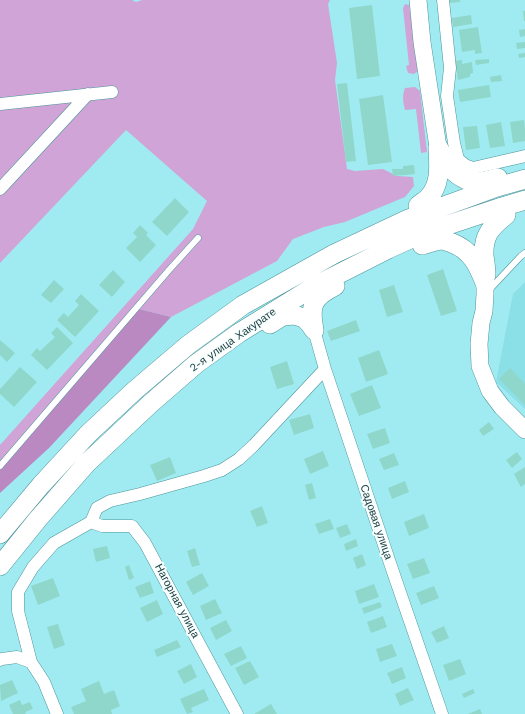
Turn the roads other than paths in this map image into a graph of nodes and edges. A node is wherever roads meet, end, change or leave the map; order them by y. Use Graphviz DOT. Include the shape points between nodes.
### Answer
graph roads {
  1 [pos="418,0"];
  2 [pos="443,0"];
  3 [pos="112,92"];
  4 [pos="88,94"];
  5 [pos="0,104"];
  6 [pos="438,147"];
  7 [pos="525,156"];
  8 [pos="525,174"];
  9 [pos="495,179"];
  10 [pos="525,179"];
  11 [pos="0,189"];
  12 [pos="525,200"];
  13 [pos="525,209"];
  14 [pos="409,212"];
  15 [pos="506,215"];
  16 [pos="198,238"];
  17 [pos="417,243"];
  18 [pos="525,253"];
  19 [pos="485,288"];
  20 [pos="324,292"];
  21 [pos="283,316"];
  22 [pos="314,330"];
  23 [pos="325,369"];
  24 [pos="525,430"];
  25 [pos="0,466"];
  26 [pos="63,490"];
  27 [pos="91,522"];
  28 [pos="0,534"];
  29 [pos="0,566"];
  30 [pos="0,660"];
  31 [pos="31,662"];
  32 [pos="57,714"];
  33 [pos="237,714"];
  34 [pos="442,714"];
  1 -- 6 [label="main road"];
  2 -- 7 [label="street" via="450,68 447,96 458,159 473,168"];
  3 -- 4 [label="street"];
  4 -- 5 [label="street"];
  4 -- 11 [label="street"];
  6 -- 9 [label="main road" via="446,163 464,179 475,182"];
  6 -- 14 [label="main road" via="435,188 428,198"];
  8 -- 9 [label="main road"];
  9 -- 14 [label="main road"];
  10 -- 14 [label="main road, 2-я улица Хакурате"];
  12 -- 17 [label="main road, 2-я улица Хакурате" via="448,225"];
  13 -- 15 [label="main road"];
  14 -- 28 [label="main road, 2-я улица Хакурате" via="244,305 188,345 88,434"];
  15 -- 17 [label="main road"];
  15 -- 19 [label="main road" via="493,226 485,244"];
  16 -- 25 [label="lane"];
  17 -- 19 [label="main road" via="445,240 459,246 473,258 480,269"];
  17 -- 20 [label="main road"];
  17 -- 26 [label="main road, 2-я улица Хакурате" via="349,268 239,333 196,364 150,404 87,463"];
  18 -- 19 [label="lane"];
  19 -- 24 [label="main road" via="479,344 480,366 490,391"];
  20 -- 21 [label="main road"];
  20 -- 22 [label="main road" via="313,304"];
  21 -- 22 [label="main road" via="294,315 304,318"];
  21 -- 26 [label="main road" via="208,368 120,439"];
  22 -- 23 [label="street, Садовая улица"];
  23 -- 27 [label="street" via="239,459 222,470 204,476 110,501 97,508"];
  23 -- 34 [label="street, Садовая улица"];
  26 -- 29 [label="main road, 2-я улица Хакурате"];
  27 -- 31 [label="street" via="54,543 33,567 18,592 18,612"];
  27 -- 33 [label="street, Нагорная улица" via="102,526 132,526 141,537"];
  30 -- 31 [label="street" via="17,657"];
  31 -- 32 [label="street" via="44,682"];
}
